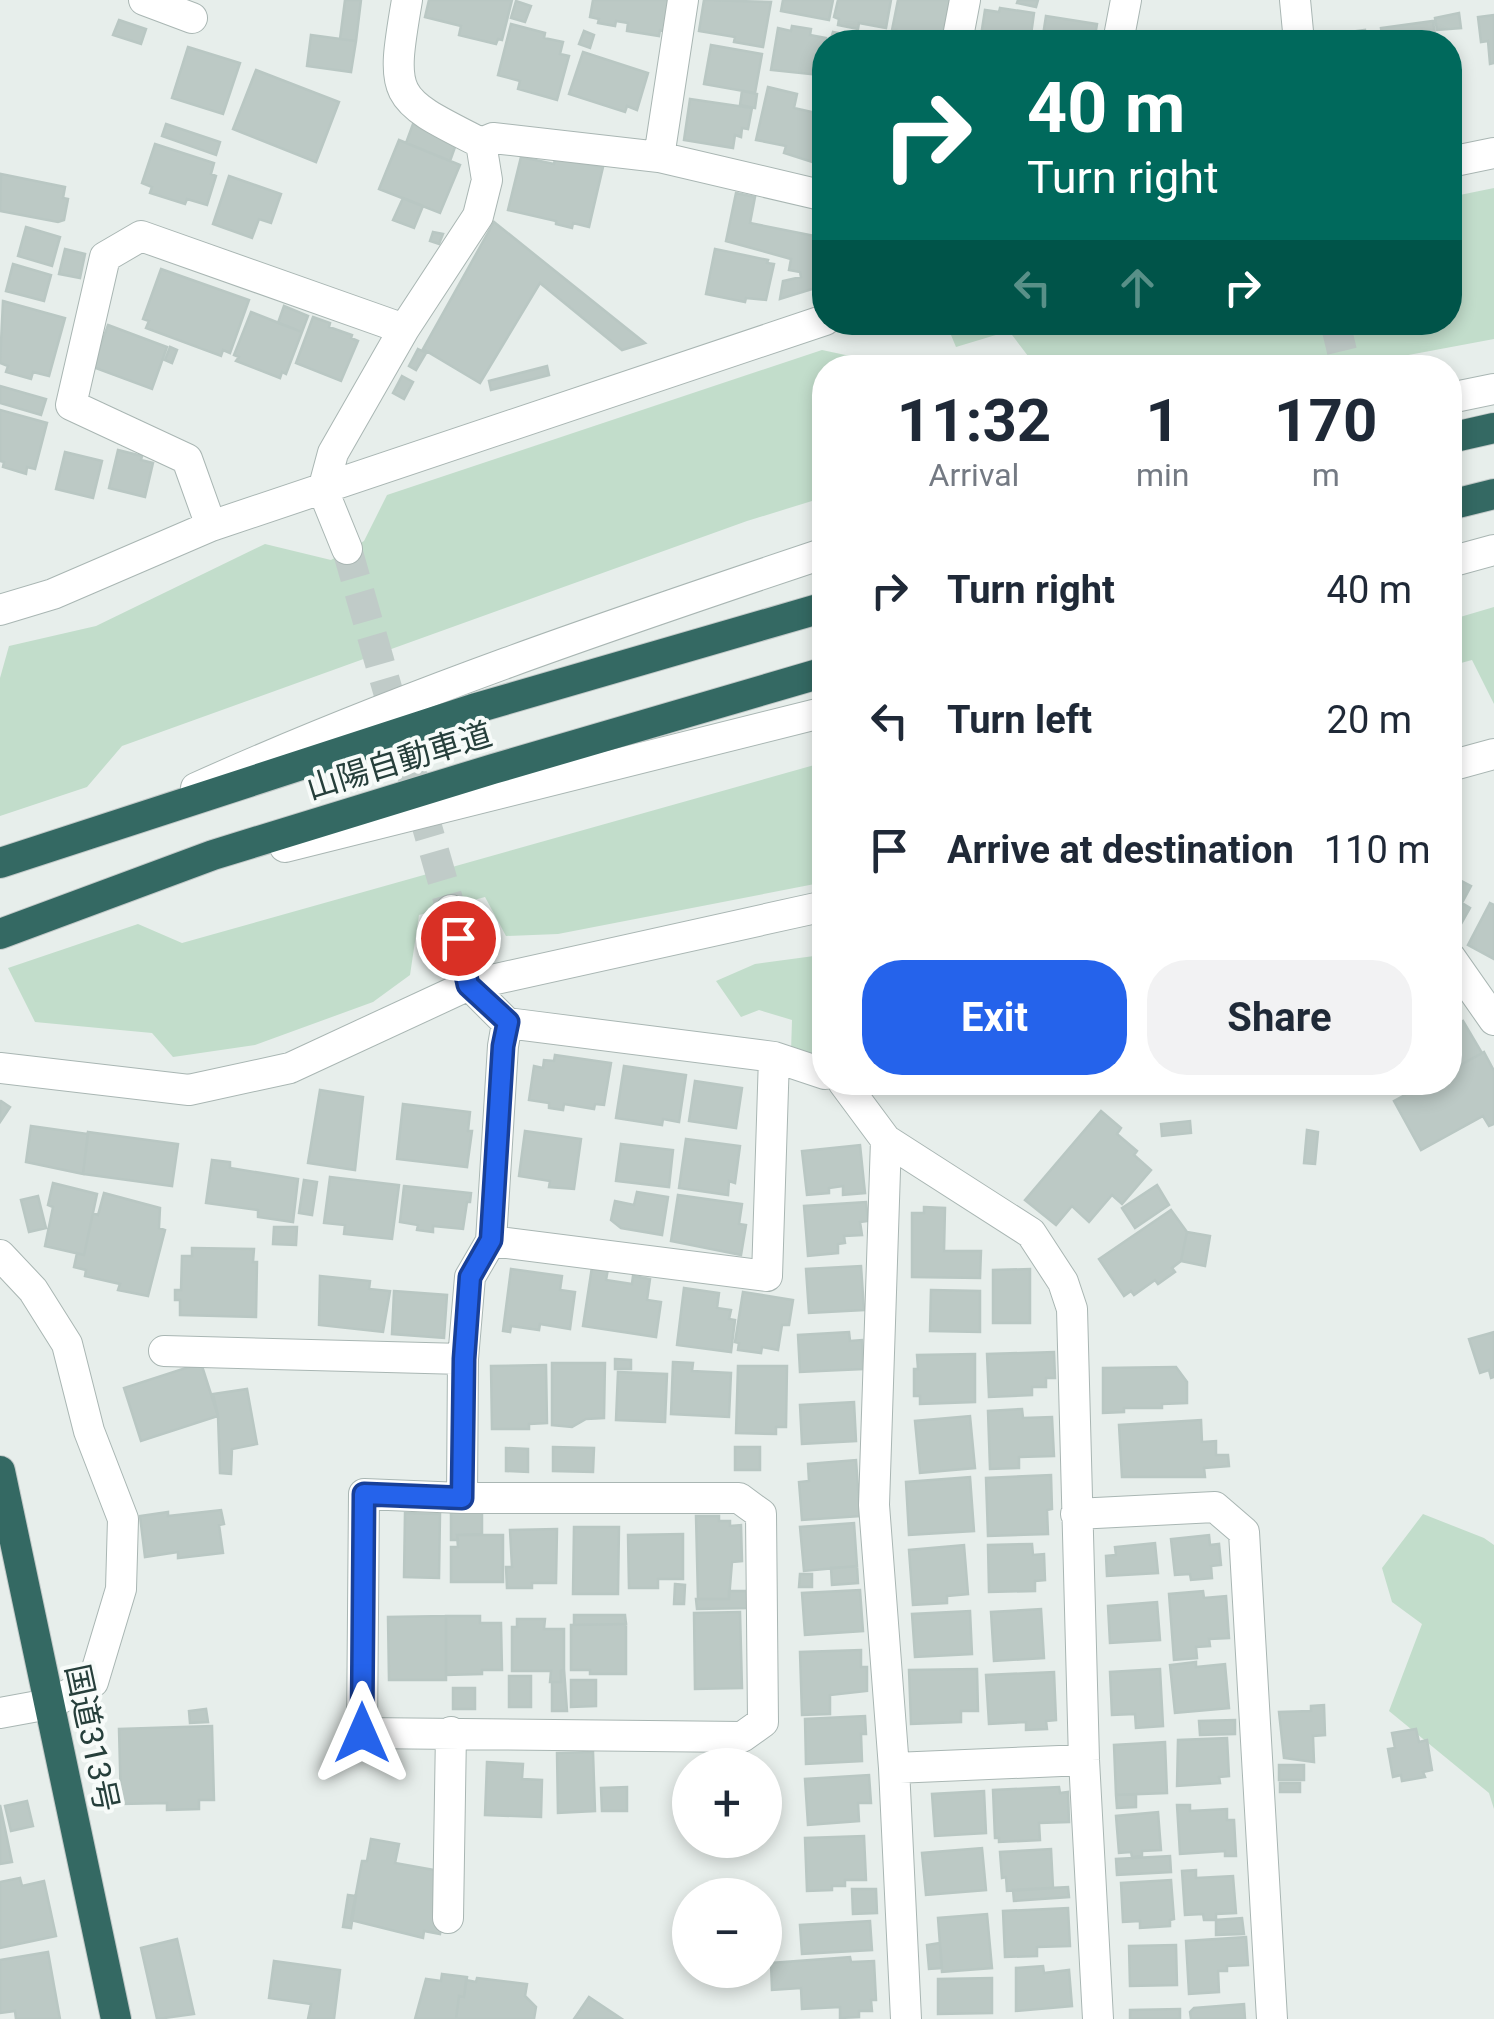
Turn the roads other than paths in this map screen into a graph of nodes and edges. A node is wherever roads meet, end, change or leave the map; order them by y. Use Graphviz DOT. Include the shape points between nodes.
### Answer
graph roads {
  1 [pos="144,0"];
  2 [pos="406,0"];
  3 [pos="683,0"];
  4 [pos="966,0"];
  5 [pos="1126,0"];
  6 [pos="1295,0"];
  7 [pos="192,18"];
  8 [pos="960,30"];
  9 [pos="1120,30"];
  10 [pos="1299,30"];
  11 [pos="481,143"];
  12 [pos="1494,154"];
  13 [pos="659,157"];
  14 [pos="1462,160"];
  15 [pos="812,193"];
  16 [pos="812,324"];
  17 [pos="404,328"];
  18 [pos="1494,389"];
  19 [pos="1462,396"];
  20 [pos="1494,428"];
  21 [pos="1462,435"];
  22 [pos="323,490"];
  23 [pos="1494,494"];
  24 [pos="1462,502"];
  25 [pos="211,526"];
  26 [pos="347,549"];
  27 [pos="1494,550"];
  28 [pos="812,556"];
  29 [pos="1462,559"];
  30 [pos="0,610"];
  31 [pos="812,611"];
  32 [pos="812,676"];
  33 [pos="812,715"];
  34 [pos="1494,754"];
  35 [pos="1462,763"];
  36 [pos="120,822"];
  37 [pos="0,863"];
  38 [pos="124,890"];
  39 [pos="812,909"];
  40 [pos="451,910"];
  41 [pos="0,934"];
  42 [pos="1462,973"];
  43 [pos="468,985"];
  44 [pos="1462,991"];
  45 [pos="1487,1009"];
  46 [pos="508,1022"];
  47 [pos="774,1056"];
  48 [pos="0,1068"];
  49 [pos="812,1069"];
  50 [pos="853,1095"];
  51 [pos="886,1140"];
  52 [pos="491,1240"];
  53 [pos="0,1255"];
  54 [pos="164,1351"];
  55 [pos="464,1359"];
  56 [pos="0,1471"];
  57 [pos="462,1498"];
  58 [pos="1076,1514"];
  59 [pos="49,1704"];
  60 [pos="0,1714"];
  61 [pos="451,1732"];
  62 [pos="1084,1760"];
  63 [pos="894,1768"];
  64 [pos="448,1918"];
  65 [pos="116,2019"];
  66 [pos="906,2019"];
  67 [pos="1098,2019"];
  68 [pos="1272,2019"];
  1 -- 7 [label="street"];
  2 -- 11 [label="street" via="396,64 402,92 422,113"];
  3 -- 13 [label="street"];
  4 -- 8 [label="street"];
  5 -- 9 [label="street"];
  6 -- 10 [label="street"];
  11 -- 13 [label="street" via="493,138"];
  11 -- 17 [label="street" via="486,180 478,216"];
  12 -- 14 [label="street"];
  13 -- 15 [label="street"];
  16 -- 22 [label="street"];
  17 -- 22 [label="street" via="333,454"];
  17 -- 25 [label="street" via="141,236 105,257 72,405 187,459"];
  18 -- 19 [label="street"];
  20 -- 21 [label="highway"];
  22 -- 25 [label="street"];
  22 -- 26 [label="street"];
  23 -- 24 [label="highway"];
  25 -- 30 [label="street"];
  27 -- 29 [label="street"];
  28 -- 36 [label="street" via="298,742"];
  31 -- 36 [label="highway, 山陽自動車道" via="473,709"];
  32 -- 38 [label="highway, 山陽自動車道" via="306,826"];
  33 -- 38 [label="street"];
  34 -- 35 [label="street"];
  36 -- 37 [label="highway, 山陽自動車道"];
  38 -- 41 [label="highway, 山陽自動車道"];
  39 -- 43 [label="street"];
  40 -- 43 [label="street"];
  42 -- 45 [label="street"];
  43 -- 46 [label="street"];
  43 -- 48 [label="street" via="290,1068 189,1090"];
  44 -- 45 [label="street"];
  46 -- 47 [label="street"];
  46 -- 52 [label="street"];
  47 -- 49 [label="street"];
  47 -- 52 [label="street" via="767,1276"];
  50 -- 51 [label="street"];
  51 -- 58 [label="street" via="1031,1233 1062,1282 1072,1309"];
  51 -- 63 [label="street" via="874,1506"];
  52 -- 55 [label="street" via="470,1277"];
  53 -- 59 [label="street" via="33,1290 67,1344 89,1431 123,1519 120,1588 93,1682"];
  54 -- 55 [label="street"];
  55 -- 57 [label="street"];
  56 -- 59 [label="highway, 国道313号"];
  57 -- 61 [label="street" via="364,1494 362,1733"];
  57 -- 61 [label="street" via="739,1498 761,1514 763,1722 742,1737"];
  58 -- 62 [label="street"];
  58 -- 68 [label="street" via="1214,1506 1244,1532"];
  59 -- 60 [label="street"];
  59 -- 65 [label="highway, 国道313号"];
  61 -- 64 [label="street"];
  62 -- 63 [label="street"];
  62 -- 67 [label="street"];
  63 -- 66 [label="street"];
}
